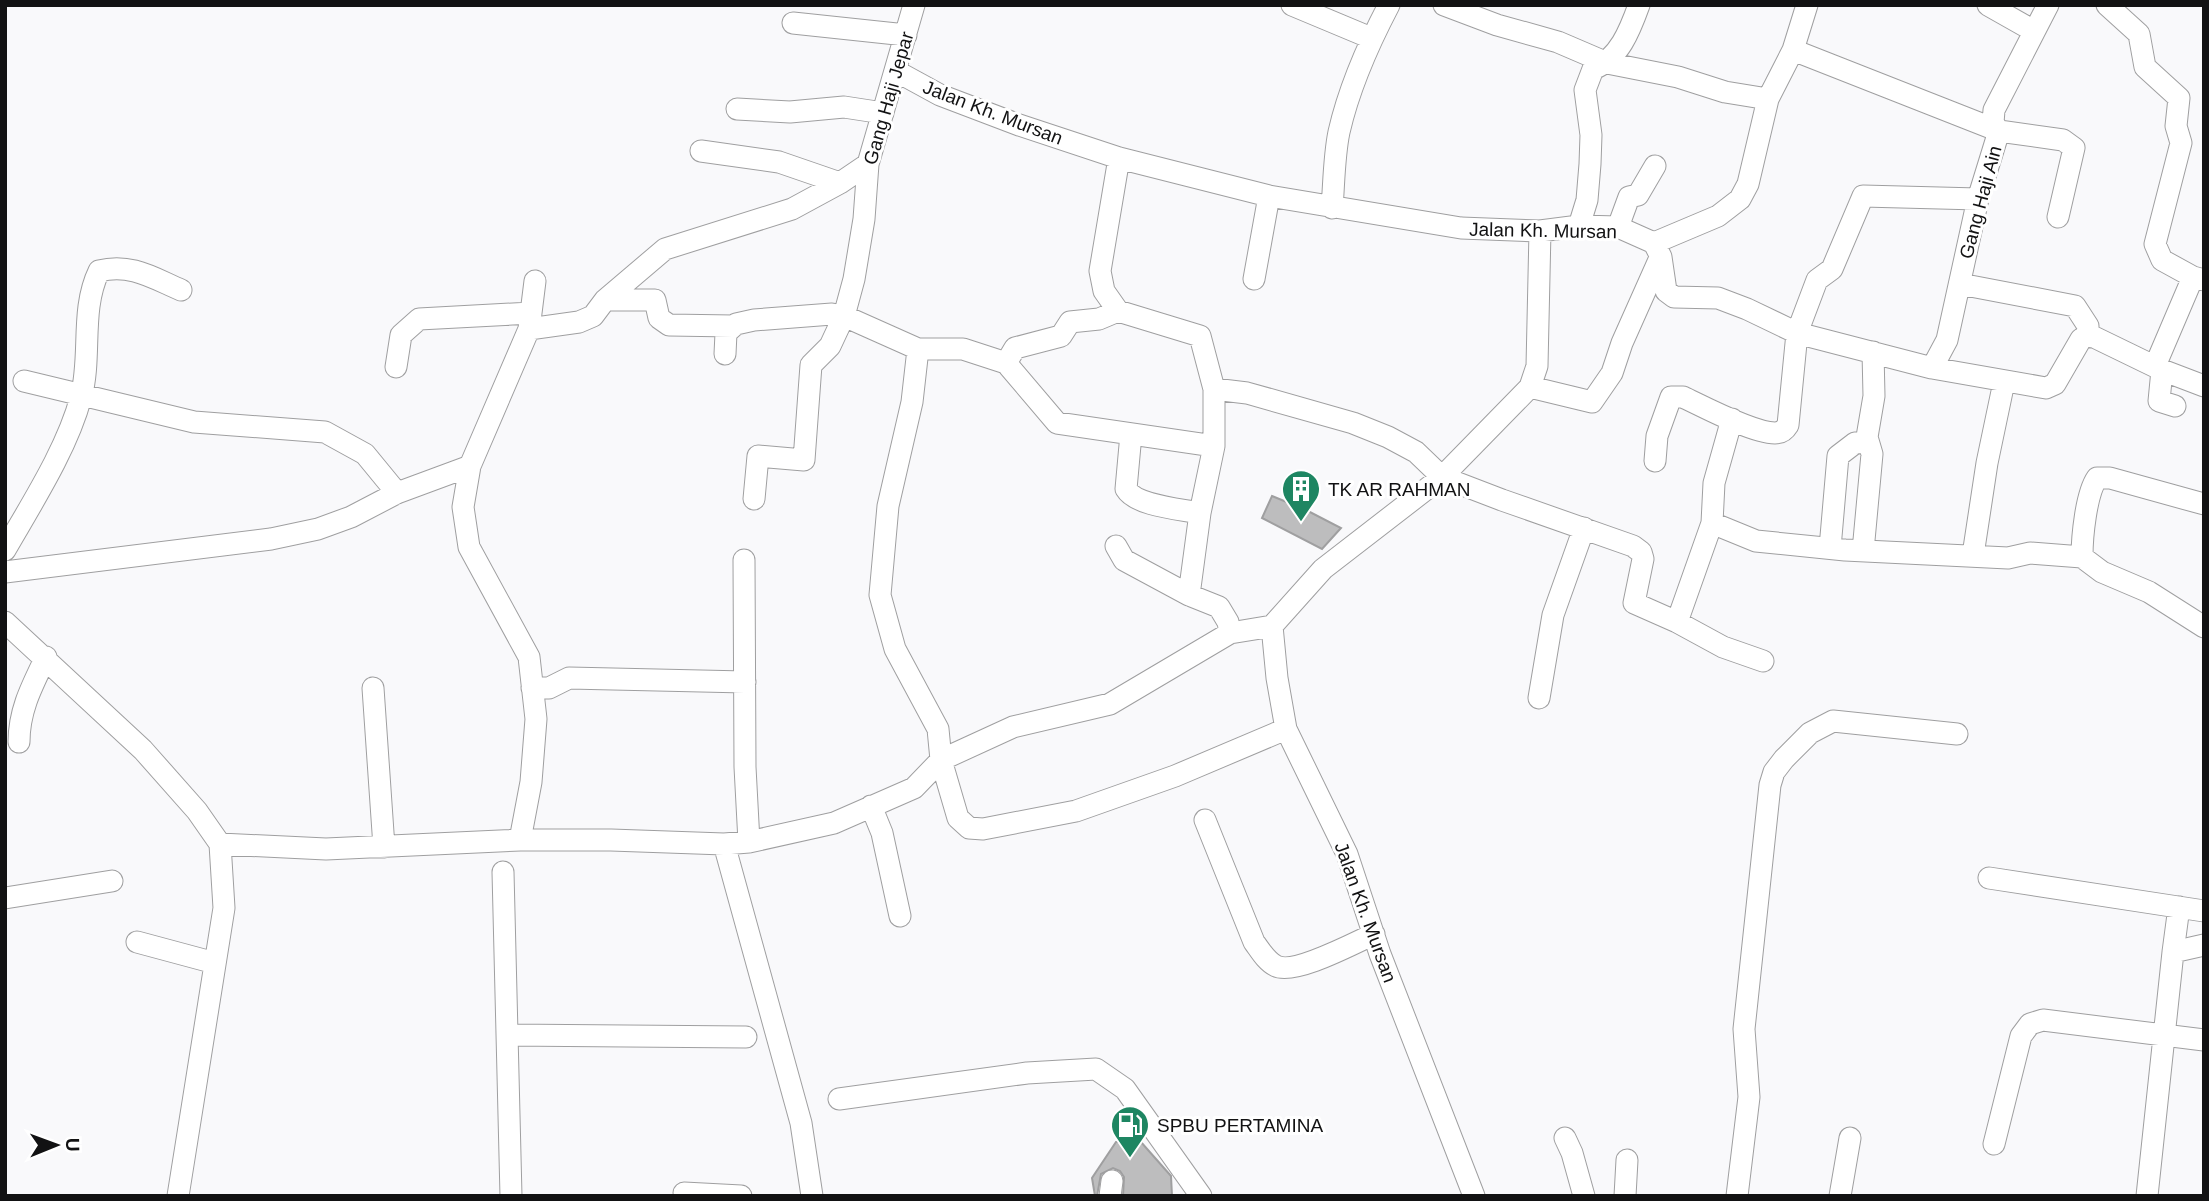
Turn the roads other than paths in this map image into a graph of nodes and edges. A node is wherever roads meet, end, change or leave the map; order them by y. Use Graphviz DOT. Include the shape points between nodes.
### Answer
graph roads {
  1 [pos="914,5"];
  2 [pos="1292,5"];
  3 [pos="1389,5"];
  4 [pos="1444,5"];
  5 [pos="1639,5"];
  6 [pos="1807,5"];
  7 [pos="1988,5"];
  8 [pos="2048,5"];
  9 [pos="2107,5"];
  10 [pos="793,23"];
  11 [pos="2034,32"];
  12 [pos="906,35"];
  13 [pos="1371,38"];
  14 [pos="1793,50"];
  15 [pos="1607,63"];
  16 [pos="896,71"];
  17 [pos="1768,99"];
  18 [pos="737,109"];
  19 [pos="883,113"];
  20 [pos="1999,131"];
  21 [pos="701,151"];
  22 [pos="1119,158"];
  23 [pos="867,164"];
  24 [pos="1655,166"];
  25 [pos="840,183"];
  26 [pos="1269,196"];
  27 [pos="1978,199"];
  28 [pos="1332,208"];
  29 [pos="2058,218"];
  30 [pos="1580,226"];
  31 [pos="1619,228"];
  32 [pos="1540,231"];
  33 [pos="1657,250"];
  34 [pos="1254,279"];
  35 [pos="2198,279"];
  36 [pos="535,281"];
  37 [pos="1960,284"];
  38 [pos="181,290"];
  39 [pos="605,300"];
  40 [pos="1118,311"];
  41 [pos="844,316"];
  42 [pos="530,321"];
  43 [pos="733,326"];
  44 [pos="1797,333"];
  45 [pos="2086,336"];
  46 [pos="918,349"];
  47 [pos="1873,352"];
  48 [pos="725,354"];
  49 [pos="1006,363"];
  50 [pos="396,367"];
  51 [pos="1932,368"];
  52 [pos="2159,368"];
  53 [pos="24,381"];
  54 [pos="2004,382"];
  55 [pos="2204,386"];
  56 [pos="1530,387"];
  57 [pos="1214,389"];
  58 [pos="82,396"];
  59 [pos="2175,406"];
  60 [pos="1732,419"];
  61 [pos="1130,434"];
  62 [pos="1868,442"];
  63 [pos="1214,446"];
  64 [pos="1655,461"];
  65 [pos="470,466"];
  66 [pos="1442,477"];
  67 [pos="397,494"];
  68 [pos="754,499"];
  69 [pos="2204,504"];
  70 [pos="1199,513"];
  71 [pos="1712,523"];
  72 [pos="1584,528"];
  73 [pos="1116,546"];
  74 [pos="1830,548"];
  75 [pos="5,550"];
  76 [pos="1863,551"];
  77 [pos="1973,555"];
  78 [pos="2081,557"];
  79 [pos="744,559"];
  80 [pos="5,572"];
  81 [pos="1189,595"];
  82 [pos="5,622"];
  83 [pos="1677,622"];
  84 [pos="1272,626"];
  85 [pos="2204,627"];
  86 [pos="1230,633"];
  87 [pos="46,657"];
  88 [pos="1763,661"];
  89 [pos="745,682"];
  90 [pos="373,688"];
  91 [pos="532,688"];
  92 [pos="1539,698"];
  93 [pos="1286,729"];
  94 [pos="1957,734"];
  95 [pos="19,742"];
  96 [pos="941,760"];
  97 [pos="871,806"];
  98 [pos="1205,820"];
  99 [pos="520,840"];
  100 [pos="749,842"];
  101 [pos="220,844"];
  102 [pos="724,844"];
  103 [pos="384,847"];
  104 [pos="503,873"];
  105 [pos="1989,878"];
  106 [pos="112,881"];
  107 [pos="5,898"];
  108 [pos="2179,907"];
  109 [pos="2204,911"];
  110 [pos="900,916"];
  111 [pos="1374,934"];
  112 [pos="137,942"];
  113 [pos="2204,945"];
  114 [pos="2173,952"];
  115 [pos="215,964"];
  116 [pos="2165,1034"];
  117 [pos="507,1035"];
  118 [pos="746,1037"];
  119 [pos="2204,1040"];
  120 [pos="839,1099"];
  121 [pos="1565,1138"];
  122 [pos="1850,1138"];
  123 [pos="1994,1144"];
  124 [pos="1627,1160"];
  125 [pos="684,1194"];
  126 [pos="178,1196"];
  127 [pos="511,1196"];
  128 [pos="741,1196"];
  129 [pos="812,1196"];
  130 [pos="1201,1196"];
  131 [pos="1474,1196"];
  132 [pos="1584,1196"];
  133 [pos="1625,1196"];
  134 [pos="1737,1196"];
  135 [pos="1840,1196"];
  136 [pos="2147,1196"];
  1 -- 12 [label="street, Gang Haji Jepar"];
  2 -- 13 [label="street"];
  3 -- 13 [label="street"];
  4 -- 15 [label="street" via="1558,41"];
  5 -- 15 [label="street" via="1629,32"];
  6 -- 14 [label="street"];
  7 -- 11 [label="street"];
  8 -- 11 [label="street, Gang Haji Ain"];
  9 -- 35 [label="street" via="2139,34 2145,67 2179,98 2176,126 2181,143 2155,244 2162,260"];
  10 -- 12 [label="street"];
  11 -- 20 [label="street, Gang Haji Ain" via="1994,110 1993,122"];
  12 -- 16 [label="street, Gang Haji Jepar"];
  13 -- 28 [label="street" via="1339,133"];
  14 -- 17 [label="street"];
  14 -- 20 [label="street"];
  15 -- 17 [label="street"];
  15 -- 30 [label="street" via="1593,69 1584,90 1591,135 1587,200"];
  16 -- 19 [label="street, Gang Haji Jepar"];
  16 -- 22 [label="street, Jalan Kh. Mursan" via="940,95"];
  17 -- 33 [label="street" via="1748,184 1740,199"];
  18 -- 19 [label="street" via="790,112 844,107"];
  19 -- 23 [label="street, Gang Haji Jepar"];
  20 -- 27 [label="street, Gang Haji Ain"];
  20 -- 29 [label="street" via="2063,140 2074,148"];
  21 -- 25 [label="street" via="779,162"];
  22 -- 26 [label="street, Jalan Kh. Mursan"];
  22 -- 40 [label="street" via="1100,271 1104,291"];
  23 -- 25 [label="street"];
  23 -- 41 [label="street, Gang Haji Jepar" via="864,219"];
  24 -- 31 [label="street" via="1638,195 1629,197"];
  25 -- 39 [label="street" via="792,209 665,249"];
  26 -- 28 [label="street, Jalan Kh. Mursan"];
  26 -- 34 [label="street"];
  27 -- 37 [label="street, Gang Haji Ain"];
  27 -- 44 [label="street" via="1863,196 1832,269 1817,281"];
  28 -- 32 [label="street, Jalan Kh. Mursan" via="1461,229"];
  30 -- 31 [label="street, Jalan Kh. Mursan"];
  30 -- 32 [label="street, Jalan Kh. Mursan"];
  31 -- 33 [label="street, Jalan Kh. Mursan"];
  32 -- 56 [label="street" via="1537,366"];
  33 -- 44 [label="street" via="1666,291 1674,297 1718,298"];
  33 -- 56 [label="street" via="1612,373 1592,402"];
  35 -- 52 [label="street"];
  36 -- 42 [label="street"];
  37 -- 45 [label="street" via="2074,306 2088,326"];
  37 -- 51 [label="street, Gang Haji Ain" via="1947,340"];
  38 -- 58 [label="street" via="133,270 115,267 99,271 88,307"];
  39 -- 42 [label="street" via="593,316 579,321"];
  39 -- 43 [label="street" via="655,300 659,317 669,325"];
  40 -- 49 [label="street" via="1099,319 1070,322 1061,336 1015,348"];
  40 -- 57 [label="street" via="1200,336"];
  41 -- 43 [label="street" via="754,320"];
  41 -- 46 [label="street"];
  41 -- 68 [label="street, Gang Haji Jepar" via="830,346 811,365 804,460 758,456"];
  42 -- 50 [label="street" via="419,319 401,335"];
  42 -- 65 [label="street"];
  43 -- 48 [label="street" via="726,334"];
  44 -- 47 [label="street"];
  44 -- 60 [label="street" via="1785,430 1776,433"];
  45 -- 52 [label="street"];
  45 -- 54 [label="street" via="2055,384 2046,388"];
  46 -- 49 [label="street" via="963,349"];
  46 -- 96 [label="street" via="912,402 888,506 880,595 895,649 939,729"];
  47 -- 51 [label="street"];
  47 -- 62 [label="street"];
  49 -- 61 [label="street" via="1057,423"];
  51 -- 54 [label="street"];
  52 -- 55 [label="street"];
  52 -- 59 [label="street" via="2160,401"];
  53 -- 58 [label="street"];
  54 -- 77 [label="street"];
  56 -- 66 [label="street"];
  57 -- 63 [label="street"];
  57 -- 66 [label="street" via="1247,393 1353,423 1416,452"];
  58 -- 67 [label="street" via="194,422 326,432 365,454"];
  58 -- 75 [label="street" via="67,437"];
  60 -- 64 [label="street" via="1683,397 1671,397 1657,436"];
  60 -- 71 [label="street" via="1714,483"];
  61 -- 63 [label="street"];
  61 -- 70 [label="street" via="1126,489 1130,496"];
  62 -- 74 [label="street" via="1855,443 1838,456"];
  62 -- 76 [label="street" via="1872,454"];
  63 -- 70 [label="street"];
  65 -- 67 [label="street"];
  65 -- 91 [label="street" via="463,507 470,547 529,657"];
  66 -- 72 [label="street"];
  66 -- 84 [label="street" via="1323,569"];
  67 -- 80 [label="street" via="318,529"];
  69 -- 78 [label="street" via="2097,478 2092,485"];
  70 -- 81 [label="street"];
  71 -- 74 [label="street" via="1756,541"];
  71 -- 83 [label="street"];
  72 -- 83 [label="street" via="1641,552 1634,603"];
  72 -- 92 [label="street" via="1553,615"];
  73 -- 81 [label="street" via="1124,560"];
  74 -- 76 [label="street"];
  76 -- 77 [label="street"];
  77 -- 78 [label="street"];
  78 -- 85 [label="street"];
  79 -- 89 [label="street"];
  81 -- 86 [label="street" via="1219,607"];
  82 -- 87 [label="street"];
  83 -- 88 [label="street" via="1723,647"];
  84 -- 86 [label="street"];
  84 -- 93 [label="street, Jalan Kh. Mursan"];
  86 -- 96 [label="street" via="1110,704 1013,727"];
  87 -- 95 [label="street" via="25,702"];
  87 -- 101 [label="street" via="143,750"];
  89 -- 91 [label="street" via="569,678 549,688"];
  89 -- 100 [label="street"];
  90 -- 103 [label="street"];
  91 -- 99 [label="street" via="531,782"];
  93 -- 96 [label="street" via="1076,811 983,829 969,828 958,818"];
  93 -- 111 [label="street, Jalan Kh. Mursan" via="1347,854"];
  94 -- 134 [label="street" via="1833,721 1810,733 1774,772 1744,1029 1749,1097"];
  96 -- 97 [label="street" via="914,788"];
  97 -- 100 [label="street" via="834,823"];
  97 -- 110 [label="street" via="883,833"];
  98 -- 111 [label="street" via="1254,942 1278,967 1299,966"];
  99 -- 102 [label="street"];
  99 -- 103 [label="street"];
  100 -- 102 [label="street"];
  101 -- 103 [label="street"];
  101 -- 115 [label="street" via="224,908"];
  102 -- 129 [label="street" via="801,1123"];
  104 -- 117 [label="street"];
  105 -- 108 [label="street"];
  106 -- 107 [label="street"];
  108 -- 109 [label="street"];
  108 -- 114 [label="street"];
  111 -- 131 [label="street, Jalan Kh. Mursan"];
  112 -- 115 [label="street"];
  113 -- 114 [label="street"];
  114 -- 116 [label="street"];
  115 -- 126 [label="street"];
  116 -- 119 [label="street"];
  116 -- 123 [label="street" via="2043,1020 2030,1024 2021,1036"];
  116 -- 136 [label="street"];
  117 -- 118 [label="street"];
  117 -- 127 [label="street"];
  120 -- 130 [label="street" via="1027,1073 1096,1069 1125,1088"];
  121 -- 132 [label="street"];
  122 -- 135 [label="street"];
  124 -- 133 [label="street"];
  125 -- 128 [label="street"];
}
